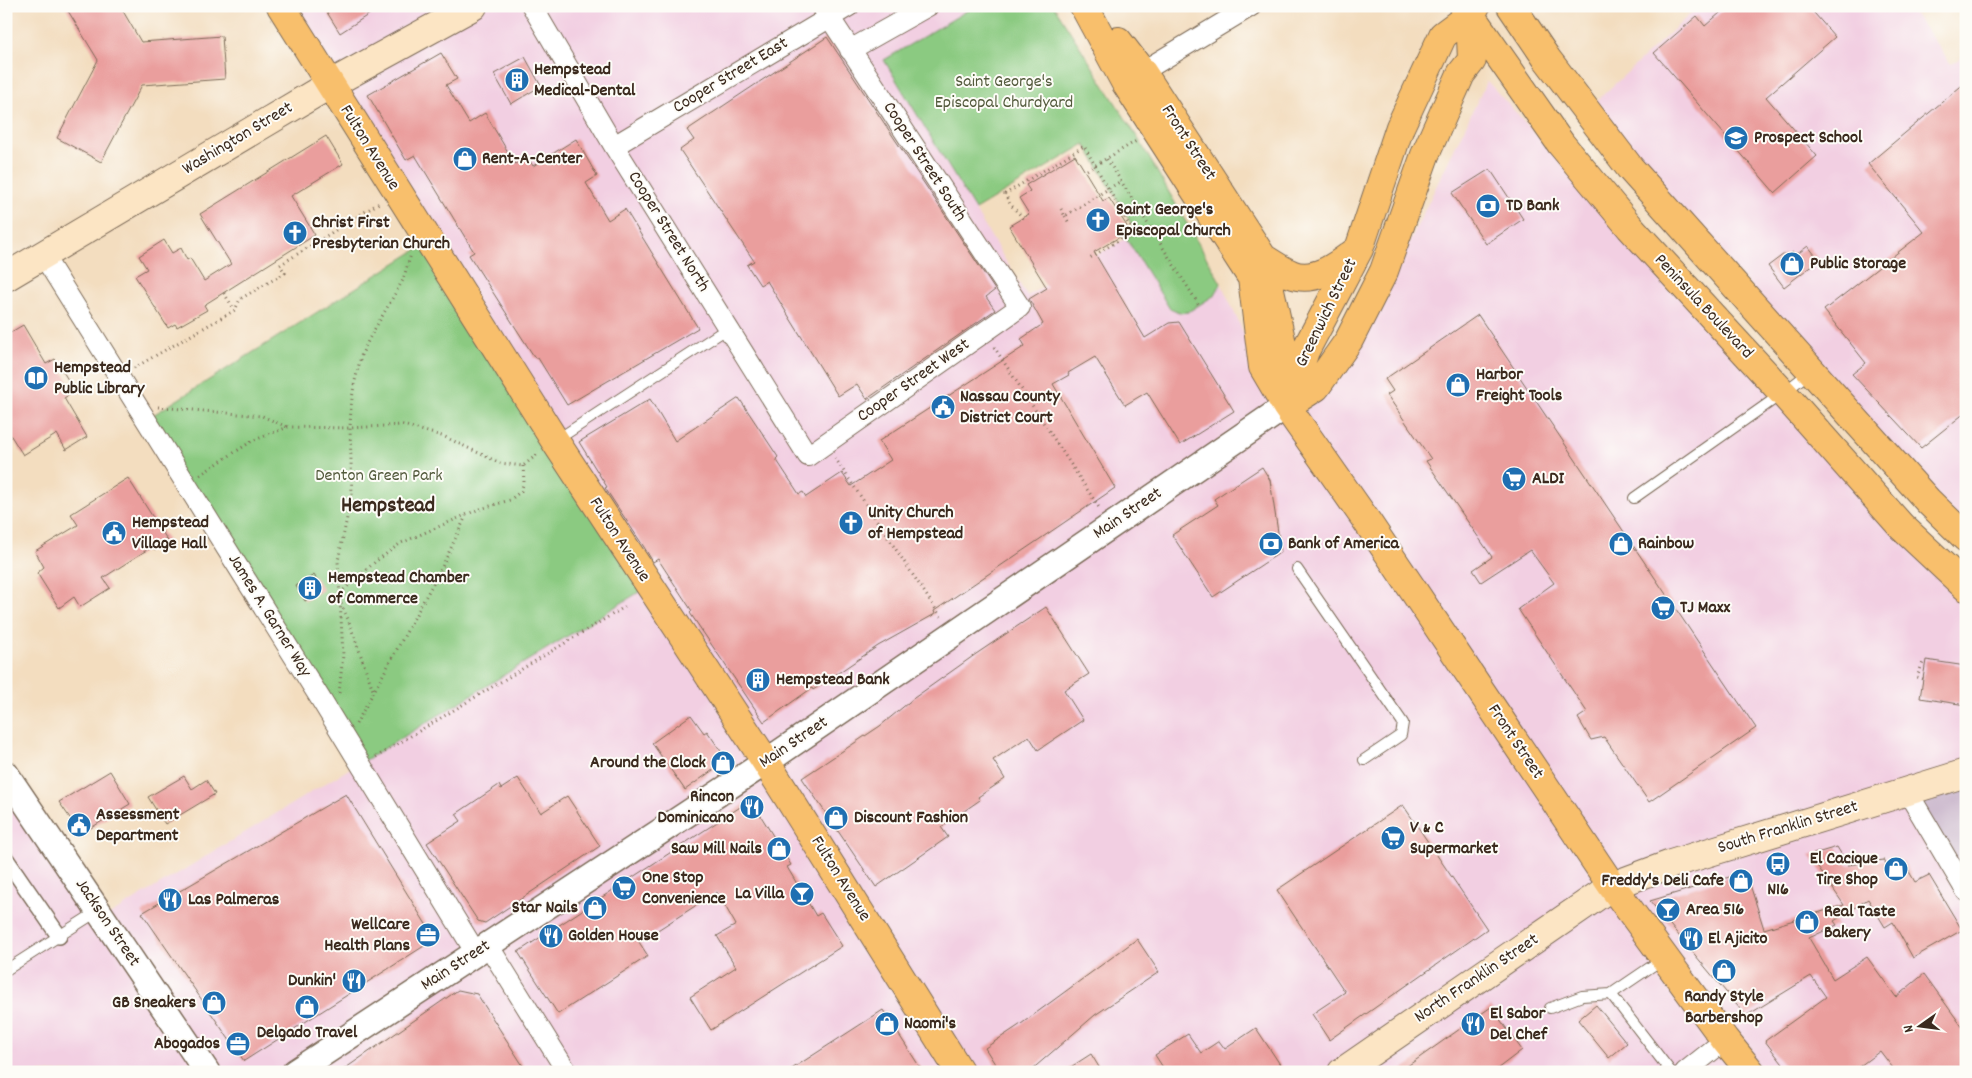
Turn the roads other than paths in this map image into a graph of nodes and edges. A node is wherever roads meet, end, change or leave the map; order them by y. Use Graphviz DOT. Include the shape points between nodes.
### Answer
graph roads {
  1 [pos="281,6"];
  2 [pos="473,6"];
  3 [pos="532,6"];
  4 [pos="849,6"];
  5 [pos="928,6"];
  6 [pos="1084,6"];
  7 [pos="1090,6"];
  8 [pos="1251,6"];
  9 [pos="1511,6"];
  10 [pos="1470,9"];
  11 [pos="825,12"];
  12 [pos="850,50"];
  13 [pos="1133,77"];
  14 [pos="329,85"];
  15 [pos="614,146"];
  16 [pos="1359,250"];
  17 [pos="43,255"];
  18 [pos="1263,258"];
  19 [pos="6,277"];
  20 [pos="1020,308"];
  21 [pos="728,328"];
  22 [pos="1813,370"];
  23 [pos="1783,393"];
  24 [pos="1286,406"];
  25 [pos="555,441"];
  26 [pos="808,456"];
  27 [pos="1634,498"];
  28 [pos="1966,538"];
  29 [pos="1297,569"];
  30 [pos="1966,587"];
  31 [pos="1364,760"];
  32 [pos="766,762"];
  33 [pos="1966,773"];
  34 [pos="8,782"];
  35 [pos="1907,791"];
  36 [pos="6,859"];
  37 [pos="1612,886"];
  38 [pos="1966,891"];
  39 [pos="98,911"];
  40 [pos="58,936"];
  41 [pos="482,949"];
  42 [pos="1665,958"];
  43 [pos="6,970"];
  44 [pos="1611,994"];
  45 [pos="1550,1008"];
  46 [pos="1725,1040"];
  47 [pos="207,1072"];
  48 [pos="295,1072"];
  49 [pos="567,1072"];
  50 [pos="960,1072"];
  51 [pos="1342,1072"];
  52 [pos="1671,1072"];
  53 [pos="1685,1072"];
  54 [pos="1751,1072"];
  1 -- 14 [label="main road, Fulton Avenue"];
  2 -- 14 [label="main road, Washington Street"];
  3 -- 15 [label="street, Cooper Street North"];
  4 -- 11 [label="street, Cooper Street East"];
  5 -- 12 [label="street"];
  6 -- 13 [label="main road, Front Street"];
  7 -- 13 [label="main road, Front Street"];
  8 -- 13 [label="street"];
  9 -- 22 [label="main road" via="1630,168"];
  10 -- 16 [label="main road, Greenwich Street" via="1443,35 1400,128"];
  10 -- 23 [label="main road, Peninsula Boulevard" via="1562,144 1630,227"];
  10 -- 24 [label="main road, Greenwich Street" via="1472,60 1461,74 1425,155 1384,271 1349,340 1316,387"];
  11 -- 12 [label="street, Cooper Street South"];
  11 -- 15 [label="street, Cooper Street East"];
  12 -- 20 [label="street, Cooper Street South"];
  13 -- 18 [label="main road, Front Street"];
  13 -- 24 [label="main road, Front Street" via="1252,278 1263,367"];
  14 -- 17 [label="main road, Washington Street"];
  14 -- 25 [label="main road, Fulton Avenue"];
  15 -- 21 [label="street, Cooper Street North"];
  16 -- 18 [label="main road" via="1332,270 1307,276 1292,275"];
  16 -- 24 [label="main road, Greenwich Street" via="1305,351"];
  17 -- 19 [label="main road, Washington Street"];
  17 -- 41 [label="street, James A. Garner Way" via="320,698"];
  18 -- 24 [label="main road, Front Street" via="1282,344"];
  20 -- 26 [label="street, Cooper Street West"];
  21 -- 25 [label="lane"];
  21 -- 26 [label="street, Cooper Street North"];
  22 -- 23 [label="lane"];
  22 -- 28 [label="main road" via="1928,501"];
  23 -- 27 [label="lane"];
  23 -- 30 [label="main road, Peninsula Boulevard" via="1901,526"];
  24 -- 32 [label="street, Main Street"];
  24 -- 37 [label="main road, Front Street"];
  25 -- 32 [label="main road, Fulton Avenue"];
  29 -- 31 [label="lane" via="1403,723 1401,735"];
  32 -- 41 [label="street, Main Street"];
  32 -- 50 [label="main road, Fulton Avenue"];
  33 -- 35 [label="main road, South Franklin Street"];
  34 -- 39 [label="street, Jackson Street"];
  35 -- 37 [label="main road, South Franklin Street" via="1679,861"];
  35 -- 38 [label="street"];
  36 -- 40 [label="street"];
  37 -- 42 [label="main road, Front Street"];
  37 -- 51 [label="main road, North Franklin Street"];
  39 -- 40 [label="lane"];
  39 -- 47 [label="street, Jackson Street"];
  40 -- 43 [label="lane"];
  41 -- 48 [label="street, Main Street"];
  41 -- 49 [label="street, James A. Garner Way"];
  42 -- 44 [label="lane"];
  42 -- 46 [label="main road, Front Street"];
  44 -- 45 [label="lane" via="1582,996"];
  44 -- 52 [label="lane"];
  46 -- 53 [label="street"];
  46 -- 54 [label="main road, Front Street"];
}
